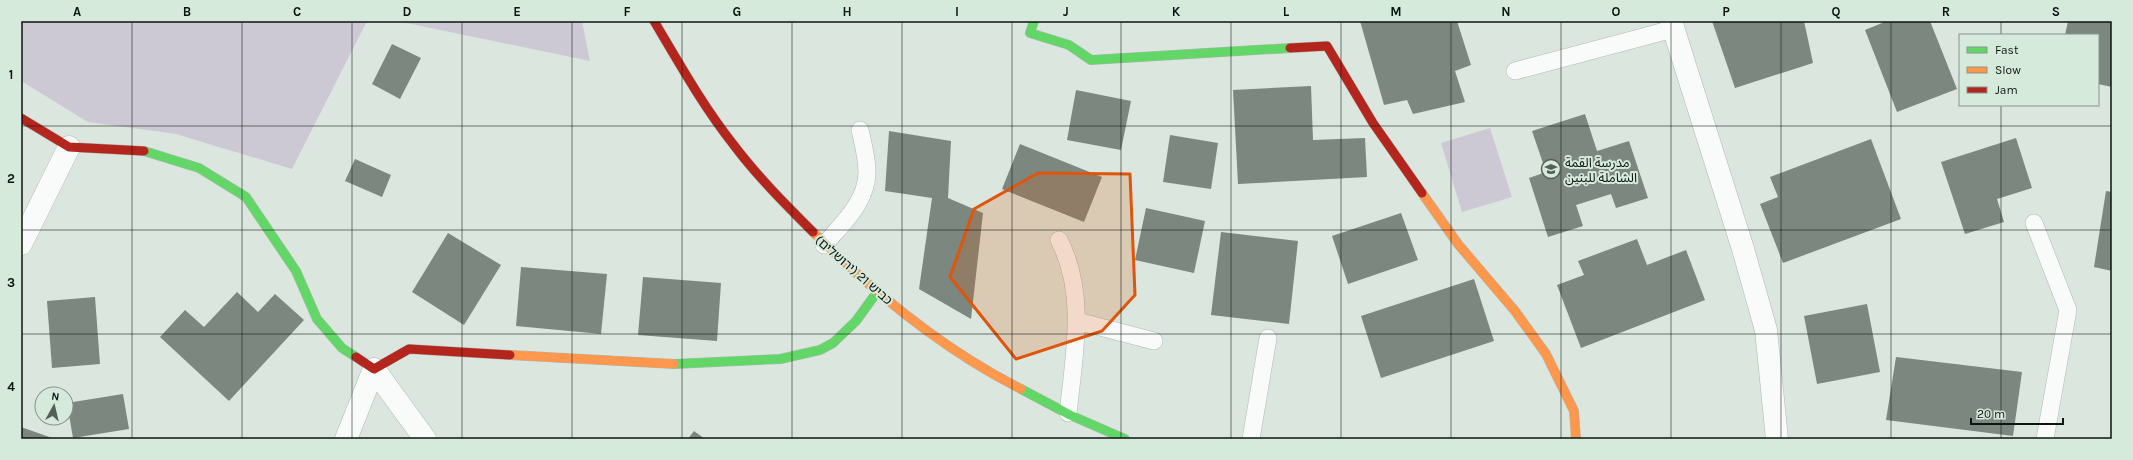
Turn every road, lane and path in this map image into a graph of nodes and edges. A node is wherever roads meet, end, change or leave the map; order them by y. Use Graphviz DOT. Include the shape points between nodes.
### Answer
graph roads {
  1 [pos="654,21"];
  2 [pos="1034,21"];
  3 [pos="1672,25"];
  4 [pos="1515,71"];
  5 [pos="21,118"];
  6 [pos="860,130"];
  7 [pos="69,147"];
  8 [pos="2034,223"];
  9 [pos="1058,240"];
  10 [pos="21,244"];
  11 [pos="824,245"];
  12 [pos="877,292"];
  13 [pos="1077,322"];
  14 [pos="1268,338"];
  15 [pos="1154,341"];
  16 [pos="374,370"];
  17 [pos="1068,413"];
  18 [pos="346,439"];
  19 [pos="425,439"];
  20 [pos="1125,439"];
  21 [pos="1252,439"];
  22 [pos="1576,439"];
  23 [pos="1777,439"];
  24 [pos="2045,439"];
  1 -- 11 [label="street, כביש 21 (ירושלים)" via="694,89 746,160"];
  2 -- 22 [label="street" via="1030,33 1069,45 1091,60 1327,46 1373,123 1458,244 1546,354 1574,411"];
  3 -- 4 [label="lane"];
  3 -- 23 [label="street" via="1766,330"];
  5 -- 7 [label="street"];
  6 -- 11 [label="lane" via="867,173 865,188 859,202"];
  7 -- 10 [label="street"];
  7 -- 16 [label="street" via="141,150 199,168 246,197 296,271 317,319 342,348"];
  8 -- 24 [label="lane" via="2068,310"];
  9 -- 13 [label="lane" via="1071,272 1076,296"];
  11 -- 12 [label="street, כביש 21 (ירושלים)"];
  12 -- 16 [label="street" via="856,322 833,343 804,355 780,359 682,365 410,349"];
  12 -- 17 [label="street, כביש 21 (ירושלים)" via="926,330 994,376"];
  13 -- 15 [label="lane"];
  13 -- 17 [label="lane"];
  14 -- 21 [label="lane"];
  16 -- 18 [label="street"];
  16 -- 19 [label="street"];
  17 -- 20 [label="street, כביש 21 (ירושלים)"];
}
